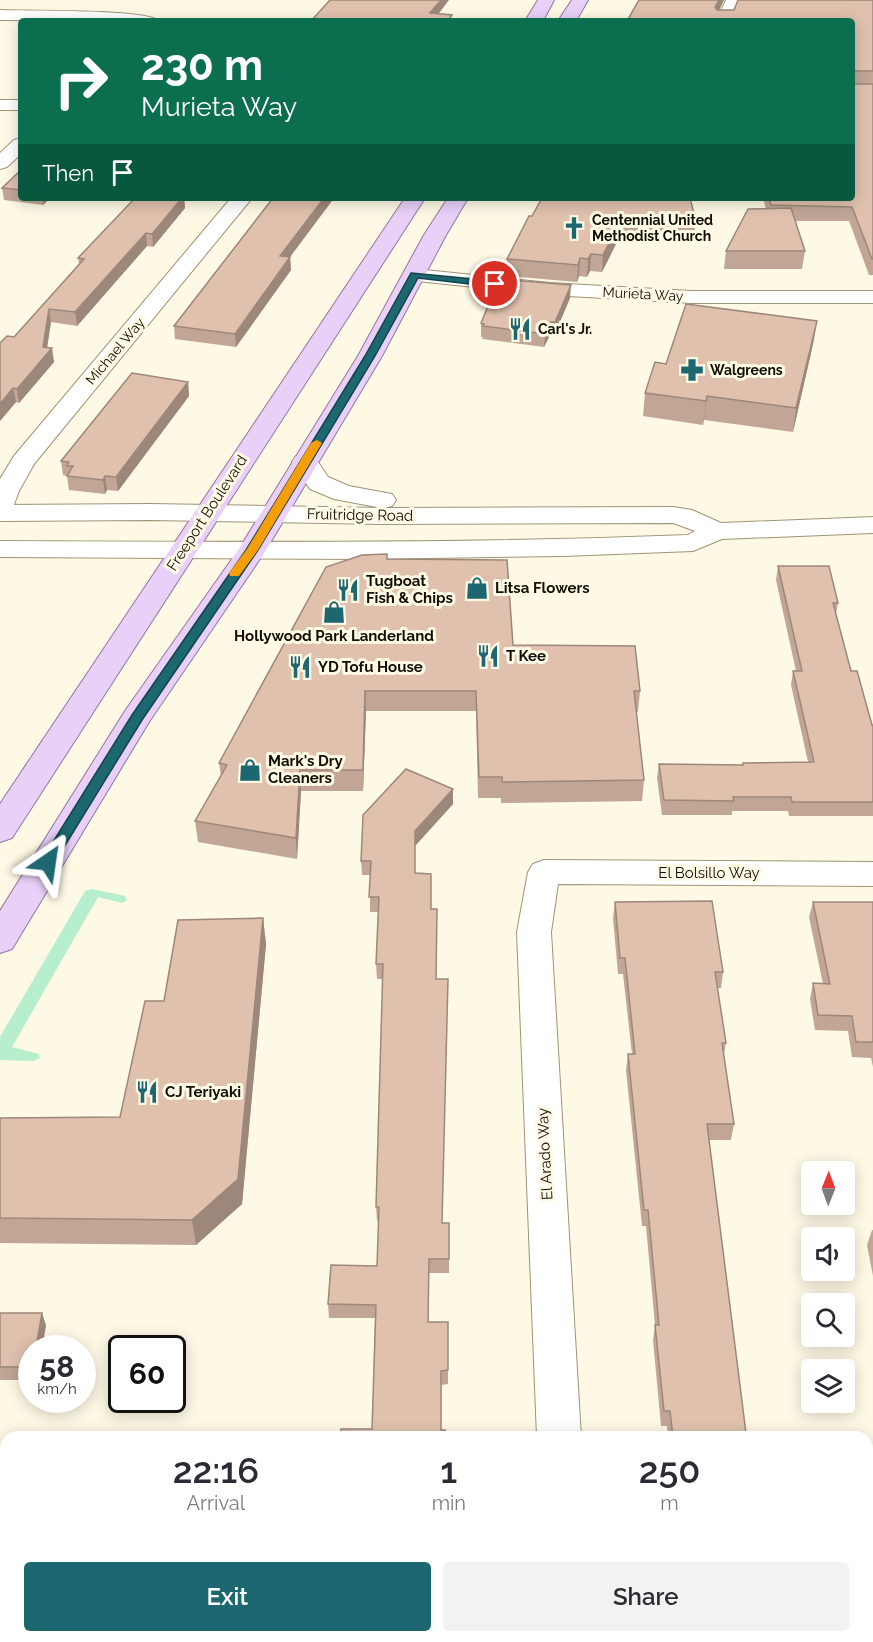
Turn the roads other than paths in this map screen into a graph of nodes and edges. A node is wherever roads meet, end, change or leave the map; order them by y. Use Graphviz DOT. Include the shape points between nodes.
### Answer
graph roads {
  1 [pos="546,0"];
  2 [pos="580,0"];
  3 [pos="734,0"];
  4 [pos="65,12"];
  5 [pos="0,15"];
  6 [pos="122,18"];
  7 [pos="536,18"];
  8 [pos="569,18"];
  9 [pos="725,18"];
  10 [pos="0,105"];
  11 [pos="18,105"];
  12 [pos="18,147"];
  13 [pos="0,163"];
  14 [pos="240,201"];
  15 [pos="413,201"];
  16 [pos="456,201"];
  17 [pos="415,275"];
  18 [pos="873,297"];
  19 [pos="305,462"];
  20 [pos="207,512"];
  21 [pos="0,513"];
  22 [pos="274,514"];
  23 [pos="617,514"];
  24 [pos="873,525"];
  25 [pos="717,531"];
  26 [pos="0,549"];
  27 [pos="182,550"];
  28 [pos="252,550"];
  29 [pos="0,830"];
  30 [pos="544,872"];
  31 [pos="873,874"];
  32 [pos="0,940"];
  33 [pos="559,1431"];
  1 -- 7 [label="main road"];
  2 -- 8 [label="main road"];
  3 -- 9 [label="street"];
  4 -- 5 [label="street"];
  4 -- 6 [label="street"];
  10 -- 11 [label="street"];
  12 -- 13 [label="street"];
  14 -- 21 [label="street, Michael Way" via="23,461 6,491"];
  15 -- 20 [label="main road, Freeport Boulevard"];
  16 -- 17 [label="main road"];
  17 -- 18 [label="street, Murieta Way" via="550,290"];
  17 -- 19 [label="main road"];
  19 -- 22 [label="main road"];
  19 -- 23 [label="main road" via="319,483 343,493 381,500 539,501"];
  20 -- 21 [label="main road, Fruitridge Road"];
  20 -- 22 [label="main road, Fruitridge Road"];
  20 -- 27 [label="main road, Freeport Boulevard"];
  22 -- 23 [label="main road, Fruitridge Road"];
  22 -- 28 [label="main road"];
  23 -- 25 [label="main road, Fruitridge Road" via="682,516"];
  24 -- 25 [label="main road, Fruitridge Road"];
  25 -- 28 [label="main road, Fruitridge Road" via="693,543 640,546"];
  26 -- 27 [label="main road, Fruitridge Road"];
  27 -- 28 [label="main road, Fruitridge Road"];
  27 -- 29 [label="main road, Freeport Boulevard"];
  28 -- 32 [label="main road" via="136,718"];
  30 -- 31 [label="street, El Bolsillo Way"];
  30 -- 33 [label="street, El Arado Way" via="534,932"];
}
